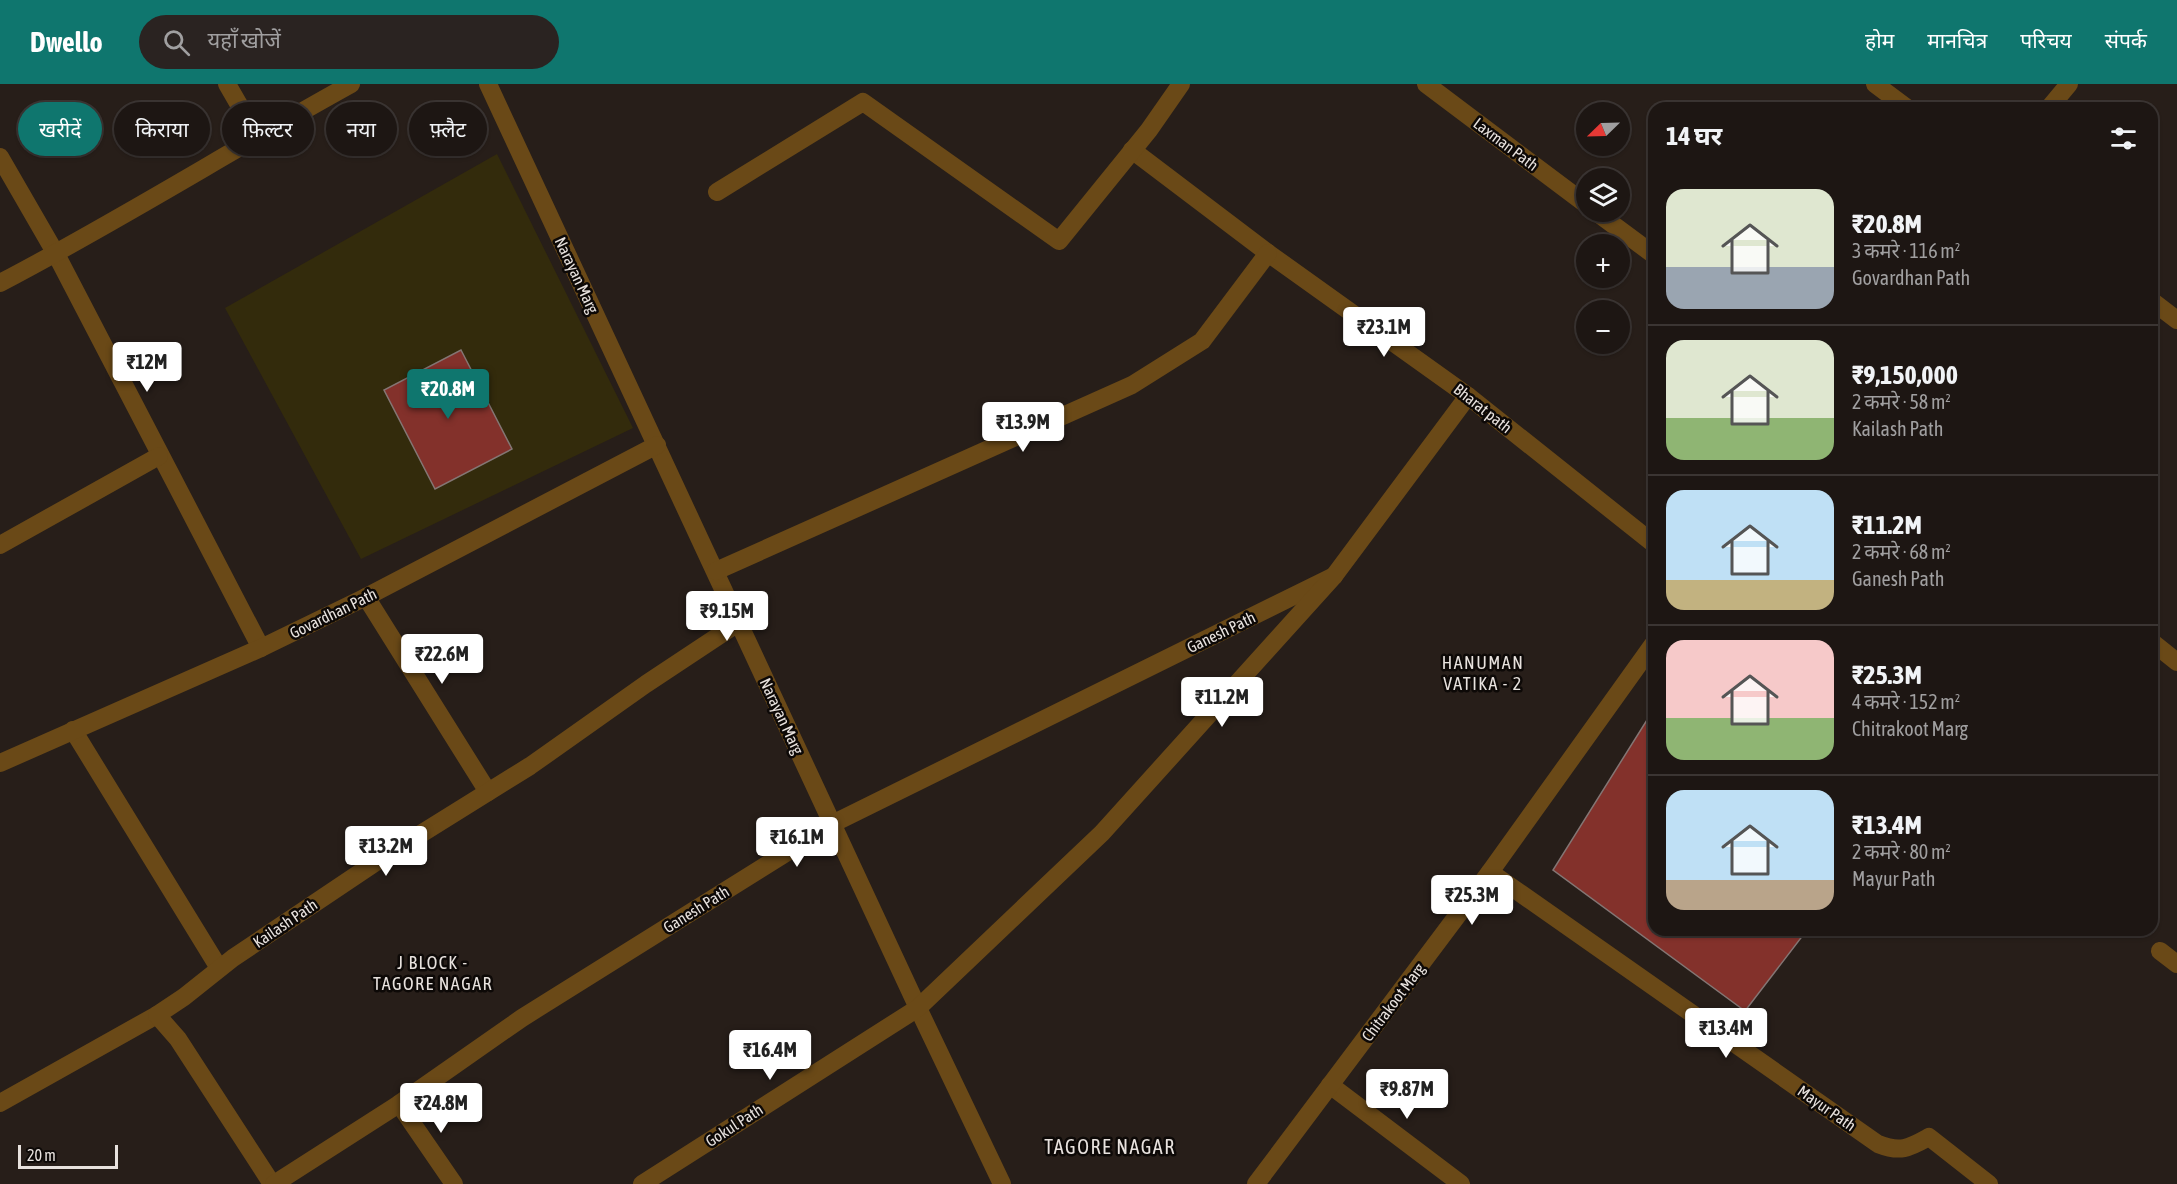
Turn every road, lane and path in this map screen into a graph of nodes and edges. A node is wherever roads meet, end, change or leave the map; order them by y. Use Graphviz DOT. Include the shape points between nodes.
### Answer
graph roads {
  1 [pos="227,84"];
  2 [pos="351,84"];
  3 [pos="488,84"];
  4 [pos="1181,84"];
  5 [pos="1426,84"];
  6 [pos="1875,84"];
  7 [pos="2068,84"];
  8 [pos="237,102"];
  9 [pos="1899,102"];
  10 [pos="2054,102"];
  11 [pos="314,104"];
  12 [pos="1132,150"];
  13 [pos="223,156"];
  14 [pos="0,157"];
  15 [pos="717,192"];
  16 [pos="1576,197"];
  17 [pos="1609,222"];
  18 [pos="1648,251"];
  19 [pos="56,254"];
  20 [pos="1268,254"];
  21 [pos="0,283"];
  22 [pos="2158,306"];
  23 [pos="2177,320"];
  24 [pos="1468,396"];
  25 [pos="657,445"];
  26 [pos="159,456"];
  27 [pos="1648,539"];
  28 [pos="0,545"];
  29 [pos="716,571"];
  30 [pos="1334,576"];
  31 [pos="366,597"];
  32 [pos="738,623"];
  33 [pos="2158,647"];
  34 [pos="261,648"];
  35 [pos="1648,651"];
  36 [pos="2177,662"];
  37 [pos="73,730"];
  38 [pos="0,763"];
  39 [pos="488,792"];
  40 [pos="832,824"];
  41 [pos="1490,872"];
  42 [pos="2160,951"];
  43 [pos="2177,964"];
  44 [pos="219,968"];
  45 [pos="918,1008"];
  46 [pos="156,1016"];
  47 [pos="1330,1085"];
  48 [pos="0,1103"];
  49 [pos="399,1104"];
  50 [pos="273,1184"];
  51 [pos="454,1184"];
  52 [pos="642,1184"];
  53 [pos="1002,1184"];
  54 [pos="1256,1184"];
  55 [pos="1461,1184"];
  56 [pos="1989,1184"];
  1 -- 8 [label="street"];
  2 -- 11 [label="street"];
  3 -- 25 [label="street, Narayan Marg"];
  4 -- 12 [label="street"];
  5 -- 16 [label="street, Laxman Path"];
  6 -- 9 [label="street"];
  7 -- 10 [label="street"];
  12 -- 15 [label="street" via="1059,241 863,102"];
  12 -- 20 [label="street, Bharat path"];
  13 -- 19 [label="street"];
  14 -- 19 [label="street"];
  17 -- 18 [label="street"];
  19 -- 21 [label="street"];
  19 -- 26 [label="street"];
  20 -- 24 [label="street, Bharat path"];
  20 -- 29 [label="street" via="1202,341 1132,385"];
  22 -- 23 [label="street"];
  24 -- 27 [label="street, Bharat path"];
  24 -- 30 [label="street, Gokul Path"];
  25 -- 29 [label="street, Narayan Marg"];
  25 -- 31 [label="street, Govardhan Path"];
  26 -- 28 [label="street"];
  26 -- 34 [label="street"];
  29 -- 32 [label="street, Narayan Marg"];
  30 -- 40 [label="street, Ganesh Path"];
  30 -- 45 [label="street, Gokul Path" via="1102,833"];
  31 -- 34 [label="street, Govardhan Path"];
  31 -- 39 [label="street"];
  32 -- 39 [label="street, Kailash Path"];
  32 -- 40 [label="street, Narayan Marg"];
  33 -- 36 [label="street"];
  34 -- 37 [label="street, Govardhan Path"];
  35 -- 41 [label="street, Chitrakoot Marg"];
  37 -- 38 [label="street, Govardhan Path"];
  37 -- 44 [label="street"];
  39 -- 44 [label="street, Kailash Path"];
  40 -- 45 [label="street, Narayan Marg"];
  40 -- 49 [label="street, Ganesh Path" via="522,1018"];
  41 -- 47 [label="street, Chitrakoot Marg"];
  41 -- 56 [label="street, Mayur Path" via="1878,1144 1908,1149 1929,1137"];
  42 -- 43 [label="street"];
  44 -- 46 [label="street, Kailash Path"];
  45 -- 52 [label="street, Gokul Path"];
  45 -- 53 [label="street, Narayan Marg"];
  46 -- 48 [label="street, Kailash Path"];
  46 -- 50 [label="street" via="178,1039"];
  47 -- 54 [label="street, Chitrakoot Marg"];
  47 -- 55 [label="street"];
  49 -- 50 [label="street, Ganesh Path"];
  49 -- 51 [label="street"];
}
